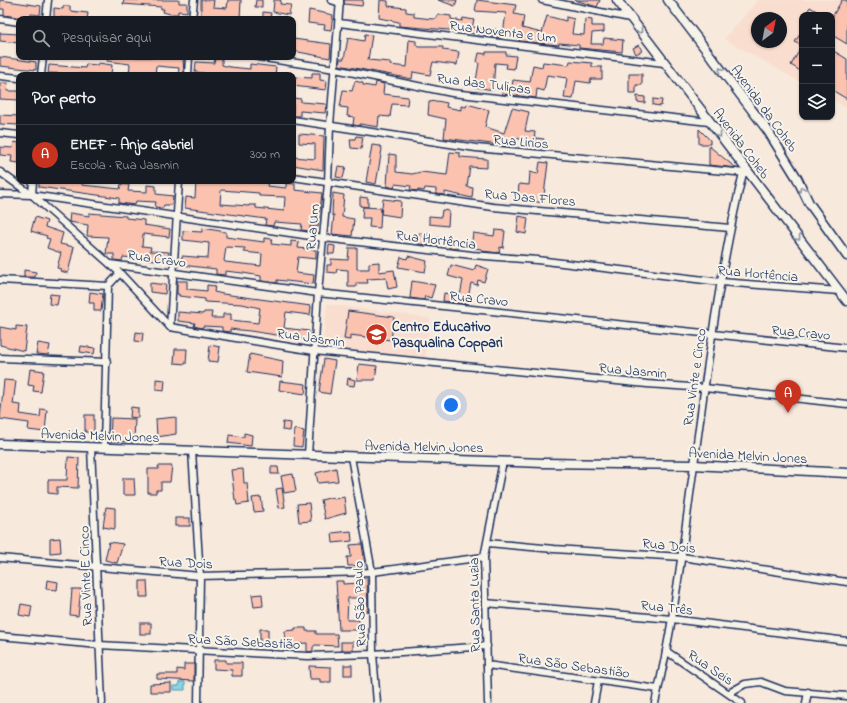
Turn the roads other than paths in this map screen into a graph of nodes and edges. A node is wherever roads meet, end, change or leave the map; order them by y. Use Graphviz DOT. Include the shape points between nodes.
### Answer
graph roads {
  1 [pos="48,0"];
  2 [pos="194,0"];
  3 [pos="331,0"];
  4 [pos="542,0"];
  5 [pos="617,0"];
  6 [pos="668,0"];
  7 [pos="340,2"];
  8 [pos="46,16"];
  9 [pos="192,16"];
  10 [pos="630,18"];
  11 [pos="0,19"];
  12 [pos="16,22"];
  13 [pos="339,23"];
  14 [pos="43,60"];
  15 [pos="189,60"];
  16 [pos="277,60"];
  17 [pos="664,63"];
  18 [pos="335,69"];
  19 [pos="41,72"];
  20 [pos="188,72"];
  21 [pos="0,76"];
  22 [pos="16,78"];
  23 [pos="296,120"];
  24 [pos="709,122"];
  25 [pos="330,125"];
  26 [pos="0,133"];
  27 [pos="16,135"];
  28 [pos="0,172"];
  29 [pos="745,173"];
  30 [pos="296,178"];
  31 [pos="328,183"];
  32 [pos="16,184"];
  33 [pos="17,184"];
  34 [pos="33,184"];
  35 [pos="179,184"];
  36 [pos="0,194"];
  37 [pos="32,195"];
  38 [pos="177,217"];
  39 [pos="730,228"];
  40 [pos="324,238"];
  41 [pos="847,256"];
  42 [pos="109,264"];
  43 [pos="172,272"];
  44 [pos="120,273"];
  45 [pos="0,280"];
  46 [pos="721,282"];
  47 [pos="108,286"];
  48 [pos="839,291"];
  49 [pos="318,293"];
  50 [pos="847,301"];
  51 [pos="170,327"];
  52 [pos="711,335"];
  53 [pos="847,348"];
  54 [pos="314,351"];
  55 [pos="0,358"];
  56 [pos="107,362"];
  57 [pos="705,388"];
  58 [pos="847,404"];
  59 [pos="0,444"];
  60 [pos="91,447"];
  61 [pos="104,448"];
  62 [pos="192,451"];
  63 [pos="308,455"];
  64 [pos="351,457"];
  65 [pos="503,461"];
  66 [pos="694,465"];
  67 [pos="847,473"];
  68 [pos="488,543"];
  69 [pos="484,557"];
  70 [pos="682,557"];
  71 [pos="0,558"];
  72 [pos="98,568"];
  73 [pos="372,572"];
  74 [pos="200,576"];
  75 [pos="847,582"];
  76 [pos="485,603"];
  77 [pos="672,619"];
  78 [pos="0,636"];
  79 [pos="847,641"];
  80 [pos="99,645"];
  81 [pos="486,646"];
  82 [pos="200,650"];
  83 [pos="666,651"];
  84 [pos="373,654"];
  85 [pos="487,665"];
  86 [pos="598,681"];
  87 [pos="658,689"];
  88 [pos="808,692"];
  89 [pos="729,693"];
  90 [pos="847,696"];
  91 [pos="102,703"];
  92 [pos="198,703"];
  93 [pos="377,703"];
  94 [pos="488,703"];
  95 [pos="594,703"];
  96 [pos="655,703"];
  97 [pos="742,703"];
  98 [pos="806,703"];
  1 -- 8 [label="street"];
  2 -- 9 [label="street"];
  3 -- 7 [label="street"];
  4 -- 10 [label="street"];
  5 -- 10 [label="main road, Avenida Coheb"];
  41 -- 6 [label="main road, Avenida da Coheb, one-way" via="809,203 768,131"];
  7 -- 13 [label="street, Rua Um"];
  10 -- 17 [label="main road, Avenida Coheb, one-way"];
  11 -- 12 [label="street"];
  13 -- 17 [label="street, Rua Noventa e Um"];
  13 -- 18 [label="street, Rua Um"];
  14 -- 19 [label="street"];
  15 -- 20 [label="street"];
  16 -- 18 [label="street, Rua das Tulipas"];
  17 -- 24 [label="main road, Avenida Coheb"];
  18 -- 24 [label="street, Rua das Tulipas" via="452,93"];
  18 -- 25 [label="street, Rua Um"];
  21 -- 22 [label="street"];
  23 -- 25 [label="street, Rua Lirios"];
  24 -- 29 [label="main road, Avenida Coheb, one-way"];
  25 -- 29 [label="street, Rua Lirios" via="476,148"];
  25 -- 31 [label="street, Rua Um"];
  26 -- 27 [label="street"];
  28 -- 32 [label="street"];
  29 -- 39 [label="street, Rua Vinte e Cinco"];
  29 -- 48 [label="main road, Avenida Coheb, one-way"];
  30 -- 31 [label="street"];
  31 -- 39 [label="street, Rua Das Flores" via="493,207"];
  31 -- 40 [label="street, Rua Um"];
  33 -- 37 [label="street"];
  34 -- 37 [label="street"];
  35 -- 38 [label="street"];
  36 -- 37 [label="street, Rua Hortência"];
  37 -- 38 [label="street, Rua Hortência"];
  37 -- 42 [label="street"];
  38 -- 40 [label="street, Rua Hortência"];
  38 -- 43 [label="street"];
  39 -- 46 [label="street, Rua Vinte e Cinco"];
  40 -- 46 [label="street, Rua Hortência"];
  40 -- 49 [label="street, Rua Um"];
  42 -- 43 [label="street, Rua Cravo"];
  42 -- 44 [label="street"];
  43 -- 49 [label="street, Rua Cravo"];
  43 -- 51 [label="street"];
  44 -- 47 [label="street"];
  44 -- 51 [label="street"];
  45 -- 47 [label="street"];
  46 -- 48 [label="street, Rua Hortência"];
  46 -- 52 [label="street, Rua Vinte e Cinco"];
  47 -- 56 [label="street"];
  48 -- 50 [label="main road, Avenida Coheb"];
  49 -- 52 [label="street, Rua Cravo"];
  49 -- 54 [label="street, Rua Um"];
  51 -- 54 [label="street, Rua Jasmin"];
  52 -- 53 [label="street, Rua Cravo"];
  52 -- 57 [label="street, Rua Vinte e Cinco"];
  54 -- 57 [label="street, Rua Jasmin"];
  54 -- 63 [label="street, Rua Um"];
  55 -- 56 [label="street"];
  56 -- 61 [label="street"];
  57 -- 58 [label="street, Rua Jasmin"];
  57 -- 66 [label="street, Rua Vinte e Cinco"];
  59 -- 60 [label="main road, Avenida Melvin Jones"];
  60 -- 61 [label="main road, Avenida Melvin Jones"];
  60 -- 72 [label="street, Rua Vinte E Cinco"];
  61 -- 62 [label="main road, Avenida Melvin Jones"];
  62 -- 63 [label="main road, Avenida Melvin Jones"];
  62 -- 74 [label="street"];
  63 -- 64 [label="main road, Avenida Melvin Jones"];
  64 -- 65 [label="main road, Avenida Melvin Jones"];
  64 -- 73 [label="street, Rua São Paulo"];
  65 -- 66 [label="main road, Avenida Melvin Jones"];
  65 -- 68 [label="street, Rua Santa Luzia"];
  66 -- 67 [label="main road, Avenida Melvin Jones"];
  66 -- 70 [label="street, Rua Vinte e Cinco"];
  68 -- 69 [label="street, Rua Santa Luzia"];
  68 -- 70 [label="street, Rua Dois"];
  69 -- 73 [label="street, Rua Dois"];
  69 -- 76 [label="street, Rua Santa Luzia"];
  70 -- 75 [label="street, Rua Dois"];
  70 -- 77 [label="street, Rua Vinte e Cinco"];
  71 -- 72 [label="street, Rua Dois"];
  72 -- 74 [label="street, Rua Dois"];
  72 -- 80 [label="street, Rua Vinte E Cinco"];
  73 -- 74 [label="street, Rua Dois"];
  73 -- 84 [label="street, Rua São Paulo"];
  74 -- 82 [label="street"];
  76 -- 77 [label="street, Rua Três"];
  76 -- 81 [label="street, Rua Santa Luzia"];
  77 -- 79 [label="street, Rua Três"];
  77 -- 83 [label="street, Rua Vinte e Cinco"];
  78 -- 80 [label="street, Rua São Sebastião"];
  80 -- 82 [label="street, Rua São Sebastião"];
  80 -- 91 [label="street, Rua Vinte E Cinco"];
  81 -- 84 [label="street, Rua São Sebastião"];
  81 -- 85 [label="street, Rua Santa Luzia"];
  82 -- 84 [label="street, Rua São Sebastião" via="308,656"];
  82 -- 92 [label="street"];
  83 -- 87 [label="street, Rua Vinte e Cinco"];
  83 -- 89 [label="street, Rua Seis"];
  84 -- 93 [label="street, Rua São Paulo"];
  85 -- 86 [label="street, Rua São Sebastião"];
  85 -- 94 [label="street, Rua Santa Luzia"];
  86 -- 87 [label="street, Rua São Sebastião"];
  86 -- 95 [label="street"];
  87 -- 96 [label="street, Rua Vinte e Cinco"];
  88 -- 89 [label="street" via="785,691 761,682 745,684"];
  88 -- 90 [label="street"];
  88 -- 98 [label="street"];
  89 -- 97 [label="street, Rua Seis"];
}
